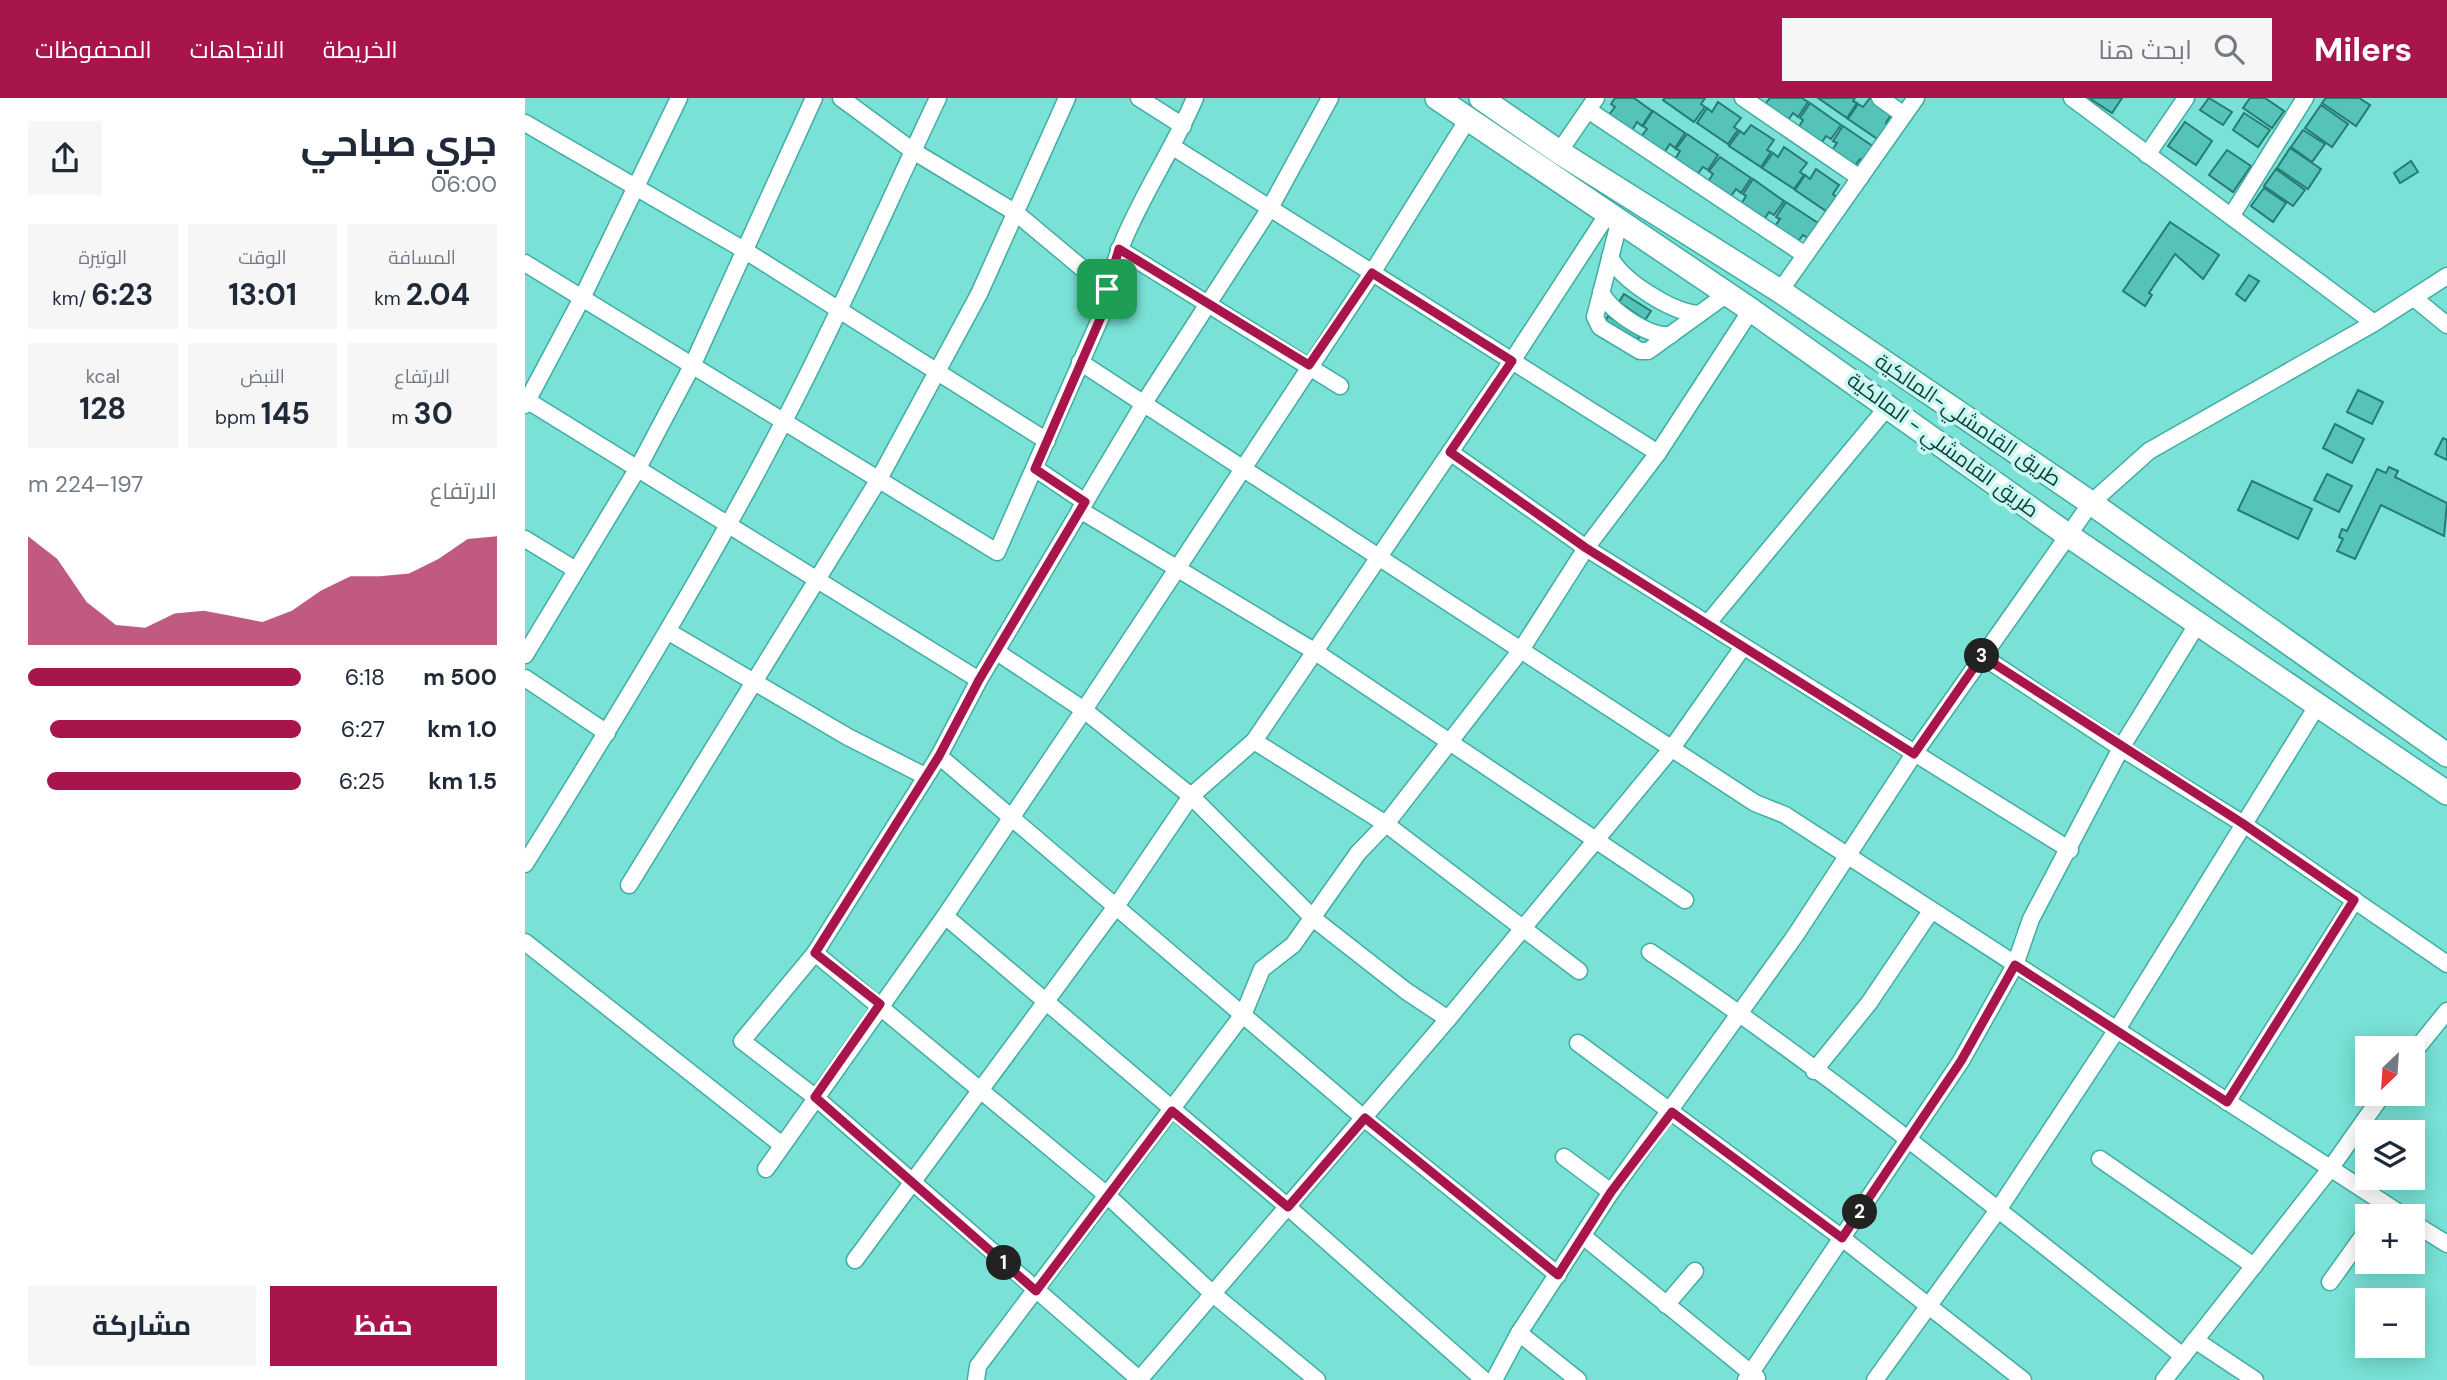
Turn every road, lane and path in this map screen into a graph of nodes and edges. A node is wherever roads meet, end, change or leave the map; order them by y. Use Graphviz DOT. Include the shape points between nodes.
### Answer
graph roads {
  1 [pos="679,98"];
  2 [pos="814,98"];
  3 [pos="841,98"];
  4 [pos="938,98"];
  5 [pos="1066,98"];
  6 [pos="1139,98"];
  7 [pos="1195,98"];
  8 [pos="1330,98"];
  9 [pos="1437,98"];
  10 [pos="1481,98"];
  11 [pos="1743,98"];
  12 [pos="1879,98"];
  13 [pos="1916,98"];
  14 [pos="2072,98"];
  15 [pos="2186,98"];
  16 [pos="2305,98"];
  17 [pos="1592,104"];
  18 [pos="1904,115"];
  19 [pos="1468,118"];
  20 [pos="525,123"];
  21 [pos="1183,126"];
  22 [pos="1173,147"];
  23 [pos="913,151"];
  24 [pos="1559,152"];
  25 [pos="2147,155"];
  26 [pos="1860,178"];
  27 [pos="1609,183"];
  28 [pos="637,187"];
  29 [pos="1270,208"];
  30 [pos="1016,213"];
  31 [pos="1606,214"];
  32 [pos="2232,215"];
  33 [pos="1119,249"];
  34 [pos="744,250"];
  35 [pos="1805,256"];
  36 [pos="1610,257"];
  37 [pos="525,262"];
  38 [pos="1372,273"];
  39 [pos="2447,276"];
  40 [pos="1107,289"];
  41 [pos="1601,292"];
  42 [pos="1727,294"];
  43 [pos="583,296"];
  44 [pos="1787,297"];
  45 [pos="2414,298"];
  46 [pos="1207,302"];
  47 [pos="840,310"];
  48 [pos="1751,310"];
  49 [pos="1699,314"];
  50 [pos="2374,323"];
  51 [pos="2447,325"];
  52 [pos="1776,327"];
  53 [pos="1671,335"];
  54 [pos="1512,361"];
  55 [pos="1080,362"];
  56 [pos="693,364"];
  57 [pos="1309,365"];
  58 [pos="939,372"];
  59 [pos="1340,386"];
  60 [pos="526,402"];
  61 [pos="1144,403"];
  62 [pos="1889,405"];
  63 [pos="785,421"];
  64 [pos="1047,442"];
  65 [pos="1450,452"];
  66 [pos="1658,453"];
  67 [pos="638,468"];
  68 [pos="1244,468"];
  69 [pos="1035,469"];
  70 [pos="879,479"];
  71 [pos="2091,503"];
  72 [pos="1083,506"];
  73 [pos="728,525"];
  74 [pos="2069,536"];
  75 [pos="525,539"];
  76 [pos="1586,548"];
  77 [pos="1378,554"];
  78 [pos="1177,569"];
  79 [pos="576,570"];
  80 [pos="818,580"];
  81 [pos="1708,623"];
  82 [pos="2198,623"];
  83 [pos="669,632"];
  84 [pos="1743,647"];
  85 [pos="1521,650"];
  86 [pos="1314,651"];
  87 [pos="997,652"];
  88 [pos="525,654"];
  89 [pos="1982,656"];
  90 [pos="525,678"];
  91 [pos="979,680"];
  92 [pos="754,682"];
  93 [pos="2317,706"];
  94 [pos="1084,710"];
  95 [pos="607,733"];
  96 [pos="1254,741"];
  97 [pos="1448,741"];
  98 [pos="1672,748"];
  99 [pos="2121,748"];
  100 [pos="1914,754"];
  101 [pos="2447,755"];
  102 [pos="939,756"];
  103 [pos="925,776"];
  104 [pos="2447,793"];
  105 [pos="1191,796"];
  106 [pos="1012,816"];
  107 [pos="2242,823"];
  108 [pos="1386,824"];
  109 [pos="1594,839"];
  110 [pos="2070,850"];
  111 [pos="1847,857"];
  112 [pos="525,864"];
  113 [pos="629,885"];
  114 [pos="1685,900"];
  115 [pos="2354,900"];
  116 [pos="1117,905"];
  117 [pos="1931,911"];
  118 [pos="945,916"];
  119 [pos="1314,919"];
  120 [pos="1522,928"];
  121 [pos="525,942"];
  122 [pos="1650,951"];
  123 [pos="815,953"];
  124 [pos="2447,964"];
  125 [pos="2015,965"];
  126 [pos="1579,971"];
  127 [pos="1044,1001"];
  128 [pos="880,1004"];
  129 [pos="2447,1011"];
  130 [pos="1244,1013"];
  131 [pos="1741,1013"];
  132 [pos="1448,1019"];
  133 [pos="2116,1031"];
  134 [pos="2425,1038"];
  135 [pos="1578,1043"];
  136 [pos="1814,1071"];
  137 [pos="981,1090"];
  138 [pos="815,1097"];
  139 [pos="2227,1102"];
  140 [pos="2375,1106"];
  141 [pos="1172,1111"];
  142 [pos="1672,1112"];
  143 [pos="1365,1118"];
  144 [pos="1909,1139"];
  145 [pos="782,1145"];
  146 [pos="1564,1157"];
  147 [pos="2100,1159"];
  148 [pos="766,1168"];
  149 [pos="2330,1169"];
  150 [pos="913,1184"];
  151 [pos="1611,1192"];
  152 [pos="1108,1196"];
  153 [pos="2374,1204"];
  154 [pos="1288,1207"];
  155 [pos="1998,1210"];
  156 [pos="2425,1230"];
  157 [pos="1584,1237"];
  158 [pos="1842,1238"];
  159 [pos="2447,1244"];
  160 [pos="2355,1248"];
  161 [pos="855,1260"];
  162 [pos="2254,1266"];
  163 [pos="1695,1271"];
  164 [pos="1558,1275"];
  165 [pos="2330,1282"];
  166 [pos="1036,1291"];
  167 [pos="1213,1294"];
  168 [pos="1666,1304"];
  169 [pos="1929,1307"];
  170 [pos="1519,1333"];
  171 [pos="2195,1340"];
  172 [pos="2183,1356"];
  173 [pos="1752,1378"];
  174 [pos="976,1380"];
  175 [pos="1139,1380"];
  176 [pos="1317,1380"];
  177 [pos="1484,1380"];
  178 [pos="1494,1380"];
  179 [pos="1578,1380"];
  180 [pos="1875,1380"];
  181 [pos="2023,1380"];
  182 [pos="2164,1380"];
  183 [pos="2255,1380"];
  1 -- 28 [label="street"];
  2 -- 34 [label="street"];
  3 -- 23 [label="street"];
  4 -- 23 [label="street"];
  5 -- 30 [label="street"];
  6 -- 21 [label="street"];
  7 -- 21 [label="street"];
  8 -- 29 [label="street"];
  9 -- 19 [label="highway, طريق القامشلي - المالكية"];
  10 -- 24 [label="highway, طريق القامشلي-المالكية"];
  11 -- 26 [label="street"];
  12 -- 18 [label="street"];
  13 -- 18 [label="street"];
  14 -- 25 [label="street"];
  15 -- 25 [label="street"];
  16 -- 32 [label="street"];
  17 -- 24 [label="street"];
  17 -- 35 [label="street"];
  18 -- 26 [label="street"];
  19 -- 31 [label="highway, طريق القامشلي - المالكية"];
  19 -- 38 [label="street"];
  20 -- 28 [label="street"];
  21 -- 22 [label="street"];
  22 -- 29 [label="street"];
  22 -- 33 [label="street"];
  23 -- 30 [label="street"];
  23 -- 47 [label="street"];
  24 -- 27 [label="highway, طريق القامشلي-المالكية"];
  25 -- 32 [label="street"];
  26 -- 35 [label="street"];
  27 -- 31 [label="highway"];
  27 -- 44 [label="highway, طريق القامشلي-المالكية"];
  28 -- 34 [label="street"];
  28 -- 43 [label="street"];
  29 -- 38 [label="street"];
  29 -- 46 [label="street"];
  30 -- 40 [label="street"];
  30 -- 58 [label="street"];
  31 -- 36 [label="street"];
  31 -- 42 [label="highway, طريق القامشلي - المالكية"];
  31 -- 54 [label="street"];
  32 -- 50 [label="street"];
  33 -- 40 [label="street"];
  33 -- 46 [label="street"];
  34 -- 47 [label="street"];
  34 -- 56 [label="street"];
  35 -- 44 [label="street"];
  36 -- 41 [label="street"];
  36 -- 49 [label="street" via="1626,277 1676,309"];
  37 -- 43 [label="street"];
  38 -- 54 [label="street"];
  38 -- 57 [label="street"];
  39 -- 45 [label="street"];
  40 -- 55 [label="street" via="1104,310"];
  41 -- 53 [label="street" via="1612,307 1652,332"];
  41 -- 53 [label="street" via="1597,324 1636,349 1647,351"];
  42 -- 48 [label="highway, طريق القامشلي - المالكية"];
  42 -- 49 [label="street"];
  43 -- 56 [label="street"];
  43 -- 60 [label="street"];
  44 -- 52 [label="highway"];
  44 -- 71 [label="highway, طريق القامشلي-المالكية"];
  45 -- 50 [label="street"];
  45 -- 51 [label="street"];
  46 -- 57 [label="street"];
  46 -- 61 [label="street"];
  47 -- 58 [label="street"];
  47 -- 63 [label="street"];
  48 -- 52 [label="highway, طريق القامشلي - المالكية"];
  48 -- 66 [label="street"];
  49 -- 53 [label="street"];
  50 -- 71 [label="street" via="2149,451"];
  52 -- 62 [label="highway, طريق القامشلي - المالكية"];
  54 -- 65 [label="street"];
  54 -- 66 [label="street"];
  55 -- 61 [label="street"];
  55 -- 64 [label="street"];
  56 -- 63 [label="street"];
  56 -- 67 [label="street"];
  57 -- 59 [label="street"];
  57 -- 68 [label="street"];
  58 -- 64 [label="street"];
  58 -- 70 [label="street"];
  60 -- 67 [label="street"];
  61 -- 68 [label="street"];
  61 -- 72 [label="street"];
  62 -- 74 [label="highway, طريق القامشلي - المالكية"];
  62 -- 81 [label="street"];
  63 -- 70 [label="street"];
  63 -- 73 [label="street"];
  64 -- 69 [label="street"];
  65 -- 76 [label="street"];
  65 -- 77 [label="street"];
  66 -- 76 [label="street"];
  67 -- 73 [label="street"];
  67 -- 79 [label="street"];
  68 -- 77 [label="street"];
  68 -- 78 [label="street"];
  69 -- 70 [label="street" via="997,552"];
  69 -- 72 [label="street"];
  70 -- 80 [label="street"];
  71 -- 74 [label="street"];
  71 -- 101 [label="highway, طريق القامشلي-المالكية"];
  72 -- 78 [label="street"];
  72 -- 87 [label="street"];
  73 -- 80 [label="street"];
  73 -- 83 [label="street"];
  74 -- 82 [label="highway, طريق القامشلي - المالكية"];
  74 -- 89 [label="street"];
  75 -- 79 [label="street"];
  76 -- 81 [label="street"];
  76 -- 85 [label="street"];
  77 -- 85 [label="street"];
  77 -- 86 [label="street"];
  78 -- 86 [label="street"];
  78 -- 94 [label="street"];
  79 -- 88 [label="street"];
  80 -- 91 [label="street"];
  80 -- 92 [label="street"];
  81 -- 84 [label="street"];
  82 -- 93 [label="highway, طريق القامشلي - المالكية"];
  82 -- 99 [label="street"];
  83 -- 92 [label="street"];
  83 -- 95 [label="street"];
  84 -- 98 [label="street"];
  84 -- 100 [label="street"];
  85 -- 97 [label="street"];
  85 -- 98 [label="street"];
  86 -- 96 [label="street"];
  86 -- 97 [label="street"];
  87 -- 91 [label="street"];
  87 -- 94 [label="street"];
  89 -- 99 [label="street"];
  89 -- 100 [label="street"];
  90 -- 95 [label="street"];
  91 -- 102 [label="street"];
  92 -- 103 [label="street"];
  92 -- 113 [label="street"];
  93 -- 104 [label="highway, طريق القامشلي - المالكية"];
  93 -- 107 [label="street"];
  94 -- 105 [label="street"];
  94 -- 106 [label="street"];
  95 -- 112 [label="street"];
  96 -- 105 [label="street"];
  96 -- 108 [label="street"];
  97 -- 108 [label="street"];
  97 -- 109 [label="street"];
  98 -- 109 [label="street"];
  98 -- 111 [label="street"];
  99 -- 107 [label="street"];
  99 -- 110 [label="street"];
  100 -- 110 [label="street"];
  100 -- 111 [label="street"];
  102 -- 103 [label="street"];
  102 -- 106 [label="street"];
  103 -- 123 [label="street"];
  105 -- 116 [label="street"];
  105 -- 119 [label="street"];
  106 -- 116 [label="street"];
  106 -- 118 [label="street"];
  107 -- 115 [label="street"];
  107 -- 133 [label="street"];
  108 -- 119 [label="street" via="1358,853"];
  108 -- 120 [label="street"];
  109 -- 114 [label="street"];
  109 -- 120 [label="street"];
  110 -- 125 [label="street" via="2031,919"];
  111 -- 117 [label="street"];
  111 -- 131 [label="street"];
  115 -- 124 [label="street"];
  115 -- 139 [label="street"];
  116 -- 127 [label="street"];
  116 -- 130 [label="street"];
  117 -- 125 [label="street"];
  117 -- 136 [label="street" via="1870,1003"];
  118 -- 127 [label="street"];
  118 -- 128 [label="street"];
  119 -- 130 [label="street" via="1293,945 1262,969"];
  119 -- 132 [label="street"];
  120 -- 126 [label="street"];
  120 -- 132 [label="street"];
  121 -- 145 [label="street"];
  122 -- 131 [label="street"];
  123 -- 128 [label="street"];
  123 -- 138 [label="street" via="742,1041"];
  125 -- 133 [label="street"];
  125 -- 144 [label="street" via="1961,1061"];
  127 -- 137 [label="street"];
  127 -- 141 [label="street"];
  128 -- 137 [label="street"];
  128 -- 138 [label="street"];
  129 -- 134 [label="street"];
  130 -- 141 [label="street"];
  130 -- 143 [label="street"];
  131 -- 136 [label="street"];
  131 -- 142 [label="street"];
  132 -- 143 [label="street"];
  133 -- 139 [label="street"];
  133 -- 155 [label="street"];
  135 -- 142 [label="street"];
  136 -- 144 [label="street"];
  137 -- 150 [label="street"];
  137 -- 152 [label="street"];
  138 -- 145 [label="street"];
  138 -- 150 [label="street"];
  139 -- 149 [label="street"];
  140 -- 149 [label="street"];
  141 -- 152 [label="street"];
  141 -- 154 [label="street"];
  142 -- 151 [label="street"];
  142 -- 158 [label="street"];
  143 -- 154 [label="street"];
  143 -- 164 [label="street"];
  144 -- 155 [label="street"];
  144 -- 158 [label="street"];
  145 -- 148 [label="street"];
  146 -- 151 [label="street"];
  147 -- 162 [label="street"];
  149 -- 153 [label="street"];
  149 -- 162 [label="street"];
  150 -- 161 [label="street"];
  150 -- 166 [label="street"];
  151 -- 157 [label="street"];
  152 -- 166 [label="street"];
  152 -- 167 [label="street"];
  154 -- 167 [label="street"];
  154 -- 177 [label="street"];
  155 -- 169 [label="street"];
  155 -- 172 [label="street"];
  156 -- 159 [label="street"];
  157 -- 164 [label="street"];
  157 -- 168 [label="street"];
  158 -- 169 [label="street"];
  158 -- 173 [label="street"];
  160 -- 165 [label="street"];
  162 -- 171 [label="street"];
  163 -- 168 [label="street"];
  164 -- 170 [label="street"];
  166 -- 174 [label="street" via="978,1366"];
  166 -- 175 [label="street"];
  167 -- 175 [label="street"];
  167 -- 176 [label="street"];
  168 -- 173 [label="street"];
  169 -- 180 [label="street"];
  169 -- 181 [label="street"];
  170 -- 178 [label="street"];
  170 -- 179 [label="street"];
  171 -- 172 [label="street"];
  171 -- 183 [label="street"];
  172 -- 182 [label="street"];
}
